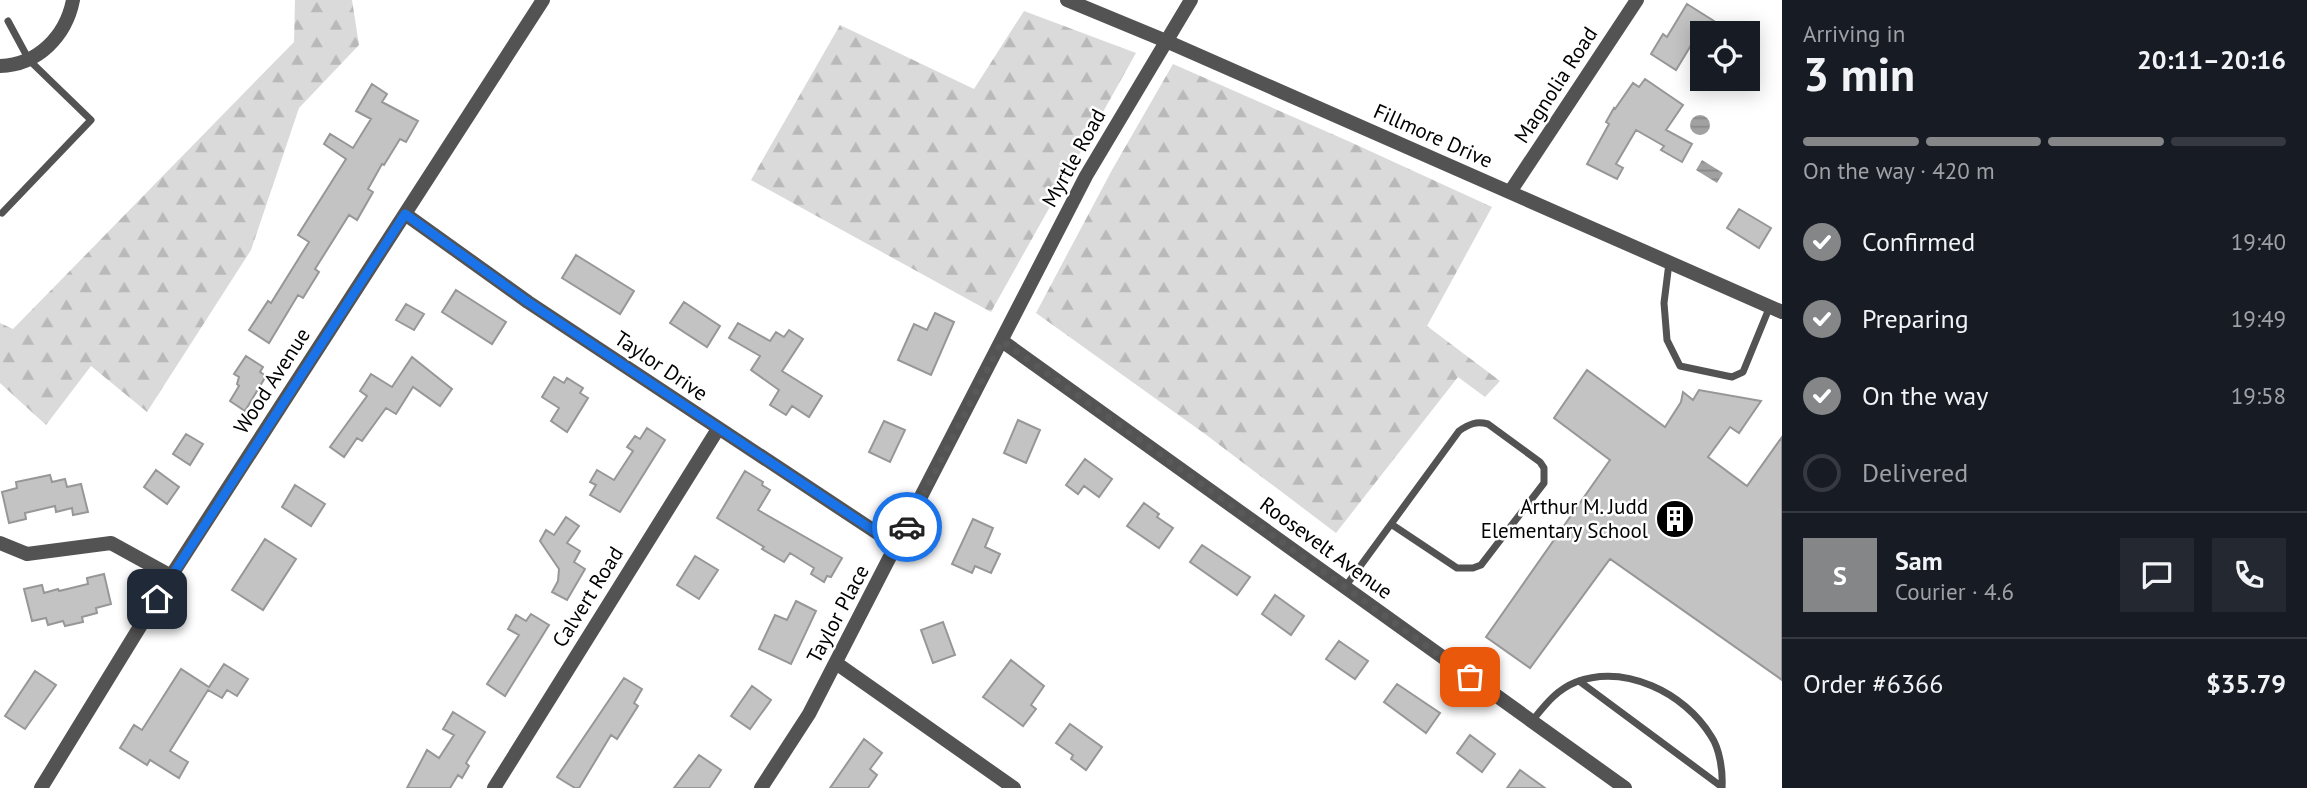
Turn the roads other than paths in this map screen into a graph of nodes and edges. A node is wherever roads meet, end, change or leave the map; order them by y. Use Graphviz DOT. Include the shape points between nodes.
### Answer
graph roads {
  1 [pos="74,0"];
  2 [pos="542,0"];
  3 [pos="1067,0"];
  4 [pos="1191,0"];
  5 [pos="1637,0"];
  6 [pos="8,21"];
  7 [pos="1166,41"];
  8 [pos="29,60"];
  9 [pos="0,66"];
  10 [pos="1510,192"];
  11 [pos="2,214"];
  12 [pos="405,214"];
  13 [pos="1669,262"];
  14 [pos="1776,309"];
  15 [pos="1002,341"];
  16 [pos="718,429"];
  17 [pos="1391,524"];
  18 [pos="0,543"];
  19 [pos="897,546"];
  20 [pos="171,576"];
  21 [pos="1345,587"];
  22 [pos="836,663"];
  23 [pos="1579,681"];
  24 [pos="1532,721"];
  25 [pos="1722,787"];
  26 [pos="41,788"];
  27 [pos="494,788"];
  28 [pos="761,788"];
  29 [pos="1014,788"];
  30 [pos="1625,788"];
  1 -- 8 [label="street" via="64,28"];
  2 -- 12 [label="street, Wood Avenue"];
  3 -- 7 [label="street, Fillmore Drive"];
  4 -- 7 [label="street, Myrtle Road"];
  5 -- 10 [label="street, Magnolia Road"];
  6 -- 8 [label="lane"];
  7 -- 10 [label="street, Fillmore Drive"];
  7 -- 15 [label="street, Myrtle Road" via="1086,176"];
  8 -- 9 [label="street"];
  8 -- 11 [label="lane" via="91,120"];
  10 -- 13 [label="street, Fillmore Drive"];
  12 -- 16 [label="street, Taylor Drive"];
  12 -- 20 [label="street, Wood Avenue"];
  13 -- 14 [label="street, Fillmore Drive"];
  13 -- 14 [label="lane" via="1664,303 1667,340 1680,366 1732,377 1743,372"];
  15 -- 19 [label="street, Taylor Place"];
  15 -- 21 [label="street, Roosevelt Avenue"];
  16 -- 19 [label="street, Taylor Drive"];
  16 -- 27 [label="street, Calvert Road"];
  17 -- 17 [label="lane" via="1468,425 1488,424 1544,468 1544,484 1481,565 1473,568 1457,568"];
  17 -- 21 [label="lane"];
  18 -- 20 [label="street" via="27,554 111,543"];
  19 -- 22 [label="street, Taylor Place"];
  20 -- 26 [label="street, Wood Avenue"];
  21 -- 24 [label="street, Roosevelt Avenue"];
  22 -- 28 [label="street, Taylor Place" via="810,714"];
  22 -- 29 [label="street"];
  23 -- 24 [label="lane" via="1555,694"];
  23 -- 25 [label="lane"];
  23 -- 25 [label="lane" via="1600,675 1628,678 1655,686 1685,706 1712,737 1723,774"];
  24 -- 30 [label="street, Roosevelt Avenue"];
}
